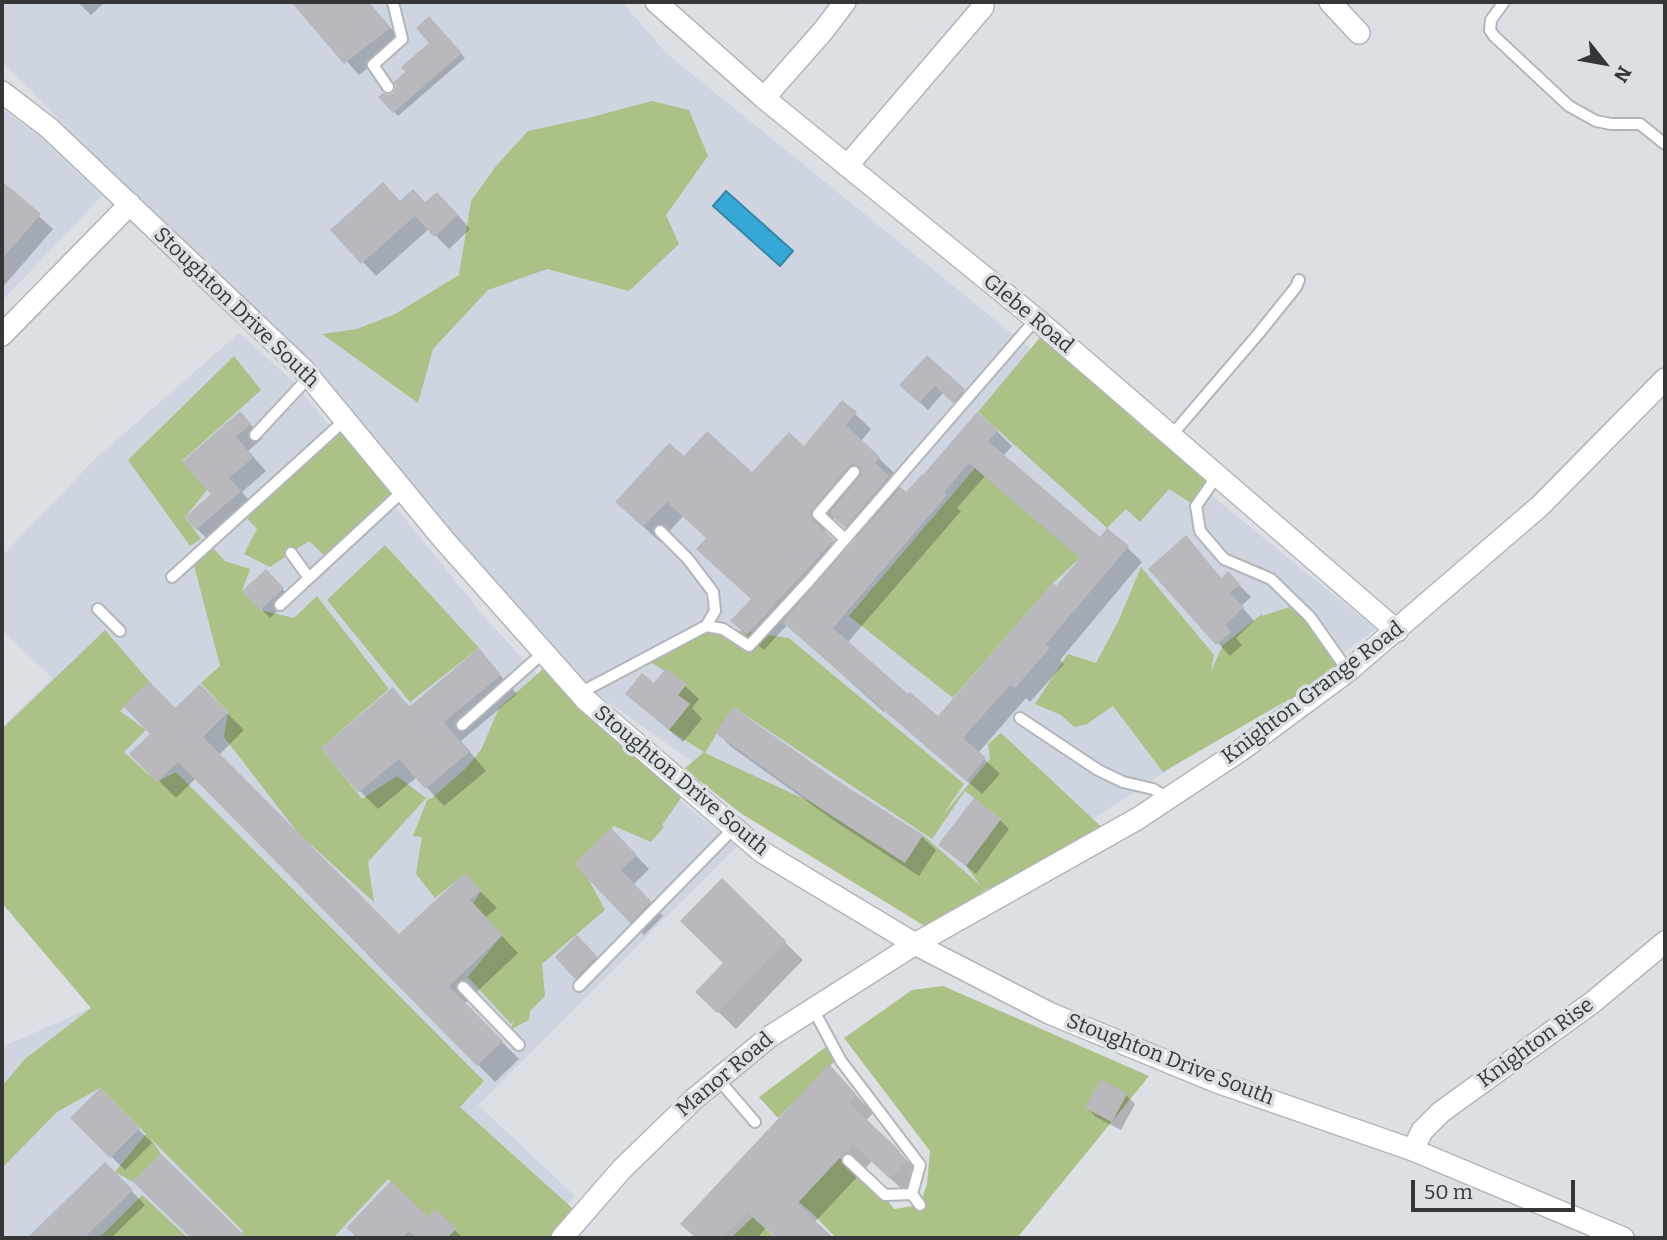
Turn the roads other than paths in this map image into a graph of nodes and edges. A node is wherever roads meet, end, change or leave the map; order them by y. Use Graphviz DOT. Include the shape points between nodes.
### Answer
graph roads {
  1 [pos="393,2"];
  2 [pos="656,2"];
  3 [pos="845,2"];
  4 [pos="1330,2"];
  5 [pos="1504,2"];
  6 [pos="983,7"];
  7 [pos="1359,33"];
  8 [pos="388,87"];
  9 [pos="2,92"];
  10 [pos="764,98"];
  11 [pos="1665,144"];
  12 [pos="847,166"];
  13 [pos="130,204"];
  14 [pos="1299,280"];
  15 [pos="1036,319"];
  16 [pos="2,335"];
  17 [pos="309,377"];
  18 [pos="1665,379"];
  19 [pos="345,420"];
  20 [pos="254,435"];
  21 [pos="1171,436"];
  22 [pos="854,472"];
  23 [pos="1217,475"];
  24 [pos="403,491"];
  25 [pos="660,531"];
  26 [pos="845,539"];
  27 [pos="291,553"];
  28 [pos="172,577"];
  29 [pos="309,578"];
  30 [pos="280,605"];
  31 [pos="98,609"];
  32 [pos="706,626"];
  33 [pos="120,631"];
  34 [pos="1397,631"];
  35 [pos="544,652"];
  36 [pos="1348,671"];
  37 [pos="580,693"];
  38 [pos="1020,718"];
  39 [pos="462,725"];
  40 [pos="1168,798"];
  41 [pos="734,828"];
  42 [pos="1665,942"];
  43 [pos="915,944"];
  44 [pos="579,986"];
  45 [pos="463,987"];
  46 [pos="813,1009"];
  47 [pos="519,1045"];
  48 [pos="718,1079"];
  49 [pos="755,1122"];
  50 [pos="1413,1150"];
  51 [pos="848,1160"];
  52 [pos="912,1194"];
  53 [pos="920,1205"];
  54 [pos="562,1238"];
  55 [pos="1623,1238"];
  1 -- 8 [label="lane" via="402,39 373,65"];
  2 -- 10 [label="street, Glebe Road"];
  3 -- 10 [label="street"];
  4 -- 7 [label="street"];
  5 -- 11 [label="lane" via="1491,20 1493,36 1569,106 1596,121 1640,124"];
  6 -- 12 [label="street"];
  9 -- 13 [label="street, Stoughton Drive South" via="49,128"];
  10 -- 12 [label="street, Glebe Road"];
  12 -- 15 [label="street, Glebe Road"];
  13 -- 16 [label="street"];
  13 -- 17 [label="street, Stoughton Drive South"];
  14 -- 21 [label="lane"];
  15 -- 21 [label="street, Glebe Road"];
  15 -- 26 [label="lane"];
  17 -- 19 [label="street, Stoughton Drive South"];
  17 -- 20 [label="lane"];
  18 -- 34 [label="street, Knighton Grange Road" via="1541,506"];
  19 -- 24 [label="street, Stoughton Drive South"];
  19 -- 28 [label="lane"];
  21 -- 23 [label="street, Glebe Road"];
  22 -- 26 [label="lane" via="818,514"];
  23 -- 34 [label="street, Glebe Road"];
  23 -- 36 [label="lane" via="1196,506 1200,531 1224,559 1271,579 1310,617"];
  24 -- 29 [label="lane"];
  24 -- 35 [label="street, Stoughton Drive South"];
  25 -- 32 [label="lane" via="713,592 715,611"];
  26 -- 32 [label="lane" via="749,646 723,629"];
  27 -- 29 [label="lane"];
  29 -- 30 [label="lane"];
  31 -- 33 [label="lane"];
  32 -- 37 [label="lane"];
  34 -- 36 [label="street, Knighton Grange Road"];
  35 -- 37 [label="street, Stoughton Drive South"];
  35 -- 39 [label="lane"];
  36 -- 40 [label="street, Knighton Grange Road"];
  37 -- 41 [label="street, Stoughton Drive South"];
  38 -- 40 [label="lane" via="1098,770"];
  40 -- 43 [label="street, Knighton Grange Road"];
  41 -- 43 [label="street, Stoughton Drive South" via="762,852"];
  41 -- 44 [label="lane"];
  42 -- 50 [label="street, Knighton Rise" via="1593,1002 1441,1112 1422,1131"];
  43 -- 46 [label="street, Manor Road"];
  43 -- 50 [label="street, Stoughton Drive South" via="1049,1013 1217,1082"];
  45 -- 47 [label="lane"];
  46 -- 48 [label="street, Manor Road" via="769,1037"];
  46 -- 52 [label="lane" via="841,1061 920,1165"];
  48 -- 49 [label="lane"];
  48 -- 54 [label="street, Manor Road" via="622,1169"];
  50 -- 55 [label="street, Stoughton Drive South"];
  51 -- 52 [label="lane" via="885,1195"];
  52 -- 53 [label="lane"];
}
